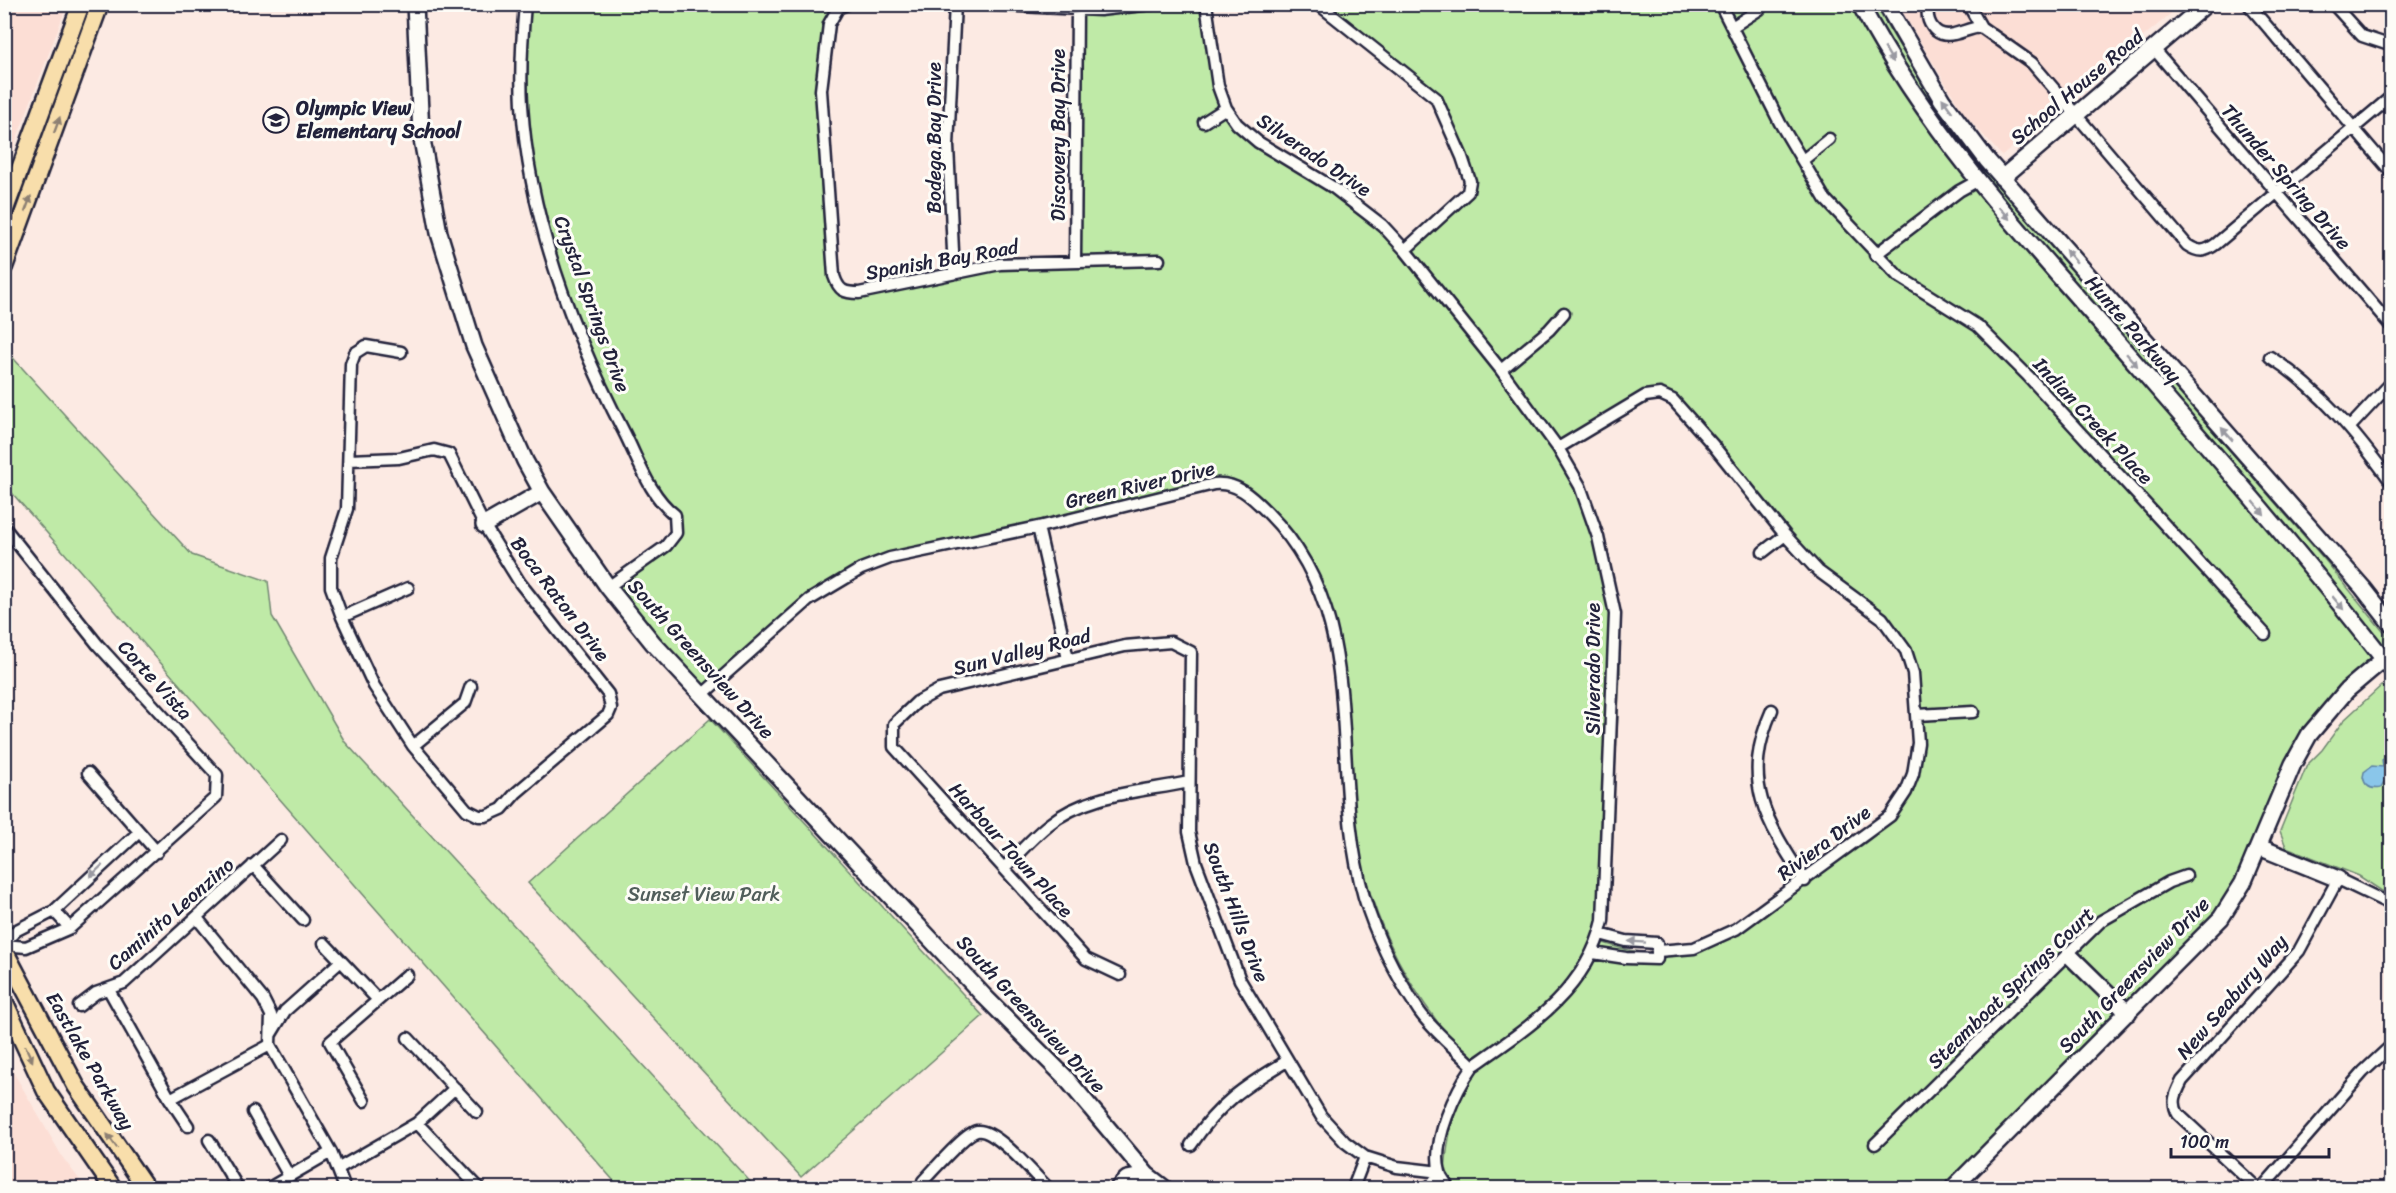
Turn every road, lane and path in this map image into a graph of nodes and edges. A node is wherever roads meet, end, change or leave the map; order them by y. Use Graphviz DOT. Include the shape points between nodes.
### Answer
graph roads {
  1 [pos="81,4"];
  2 [pos="100,4"];
  3 [pos="415,4"];
  4 [pos="525,4"];
  5 [pos="955,4"];
  6 [pos="978,4"];
  7 [pos="1152,4"];
  8 [pos="1206,4"];
  9 [pos="1318,4"];
  10 [pos="1720,4"];
  11 [pos="1860,4"];
  12 [pos="1886,4"];
  13 [pos="1929,4"];
  14 [pos="1968,4"];
  15 [pos="2206,4"];
  16 [pos="2248,4"];
  17 [pos="2333,4"];
  18 [pos="843,6"];
  19 [pos="1077,9"];
  20 [pos="1760,9"];
  21 [pos="1732,27"];
  22 [pos="1981,27"];
  23 [pos="2391,46"];
  24 [pos="2154,50"];
  25 [pos="2391,96"];
  26 [pos="1226,108"];
  27 [pos="2077,115"];
  28 [pos="1204,122"];
  29 [pos="2353,128"];
  30 [pos="1829,139"];
  31 [pos="1803,160"];
  32 [pos="19,171"];
  33 [pos="2391,173"];
  34 [pos="2002,178"];
  35 [pos="37,180"];
  36 [pos="1977,181"];
  37 [pos="2276,194"];
  38 [pos="4,212"];
  39 [pos="1405,250"];
  40 [pos="1875,255"];
  41 [pos="1075,260"];
  42 [pos="1159,260"];
  43 [pos="4,267"];
  44 [pos="954,272"];
  45 [pos="1564,313"];
  46 [pos="2391,327"];
  47 [pos="402,352"];
  48 [pos="2270,357"];
  49 [pos="1501,370"];
  50 [pos="2391,382"];
  51 [pos="2349,428"];
  52 [pos="1558,448"];
  53 [pos="349,460"];
  54 [pos="2391,483"];
  55 [pos="542,492"];
  56 [pos="484,525"];
  57 [pos="4,527"];
  58 [pos="1038,527"];
  59 [pos="1785,535"];
  60 [pos="1763,552"];
  61 [pos="608,587"];
  62 [pos="408,588"];
  63 [pos="342,617"];
  64 [pos="2391,625"];
  65 [pos="2265,634"];
  66 [pos="1178,643"];
  67 [pos="1068,659"];
  68 [pos="2389,660"];
  69 [pos="471,686"];
  70 [pos="702,695"];
  71 [pos="1772,710"];
  72 [pos="1973,712"];
  73 [pos="1917,715"];
  74 [pos="893,733"];
  75 [pos="413,746"];
  76 [pos="88,773"];
  77 [pos="1189,782"];
  78 [pos="139,832"];
  79 [pos="281,840"];
  80 [pos="2259,847"];
  81 [pos="157,852"];
  82 [pos="253,865"];
  83 [pos="1005,867"];
  84 [pos="2186,876"];
  85 [pos="2338,879"];
  86 [pos="1805,881"];
  87 [pos="2391,905"];
  88 [pos="54,911"];
  89 [pos="196,918"];
  90 [pos="303,920"];
  91 [pos="36,921"];
  92 [pos="70,928"];
  93 [pos="1600,934"];
  94 [pos="47,939"];
  95 [pos="324,943"];
  96 [pos="4,944"];
  97 [pos="4,950"];
  98 [pos="1658,951"];
  99 [pos="1593,953"];
  100 [pos="2068,955"];
  101 [pos="341,961"];
  102 [pos="407,975"];
  103 [pos="1120,975"];
  104 [pos="108,990"];
  105 [pos="378,1000"];
  106 [pos="4,1001"];
  107 [pos="79,1006"];
  108 [pos="2128,1013"];
  109 [pos="408,1038"];
  110 [pos="270,1040"];
  111 [pos="2391,1045"];
  112 [pos="1287,1061"];
  113 [pos="1473,1066"];
  114 [pos="455,1088"];
  115 [pos="170,1100"];
  116 [pos="364,1101"];
  117 [pos="253,1112"];
  118 [pos="477,1112"];
  119 [pos="417,1123"];
  120 [pos="188,1126"];
  121 [pos="209,1140"];
  122 [pos="1875,1144"];
  123 [pos="1191,1145"];
  124 [pos="331,1152"];
  125 [pos="1365,1157"];
  126 [pos="339,1168"];
  127 [pos="1440,1172"];
  128 [pos="289,1176"];
  129 [pos="923,1182"];
  130 [pos="1144,1182"];
  131 [pos="113,1188"];
  132 [pos="146,1188"];
  133 [pos="238,1188"];
  134 [pos="268,1188"];
  135 [pos="345,1188"];
  136 [pos="479,1188"];
  137 [pos="1048,1188"];
  138 [pos="1119,1188"];
  139 [pos="1164,1188"];
  140 [pos="1353,1188"];
  141 [pos="1429,1188"];
  142 [pos="1447,1188"];
  143 [pos="1953,1188"];
  144 [pos="2257,1188"];
  145 [pos="2262,1188"];
  1 -- 32 [label="main road"];
  35 -- 2 [label="main road, one-way"];
  3 -- 55 [label="street, South Greensview Drive" via="421,134 439,233 474,346"];
  4 -- 61 [label="street, Crystal Springs Drive" via="522,106 544,230 589,360 653,490 675,515 676,533 666,546"];
  5 -- 44 [label="street, Bodega Bay Drive" via="948,147"];
  6 -- 19 [label="street"];
  7 -- 19 [label="street" via="1111,10"];
  8 -- 26 [label="street, Silverado Drive" via="1218,86"];
  9 -- 39 [label="street" via="1436,98 1470,181 1468,192"];
  10 -- 21 [label="street, Indian Creek Place"];
  11 -- 36 [label="street, Hunte Parkway, one-way" via="1908,87"];
  34 -- 12 [label="street, Hunte Parkway, one-way" via="1942,100"];
  13 -- 22 [label="street" via="1927,17 1940,33 1954,34"];
  14 -- 22 [label="street"];
  15 -- 24 [label="street, School House Road"];
  16 -- 29 [label="street"];
  17 -- 23 [label="street" via="2362,36"];
  18 -- 44 [label="street, Spanish Bay Road" via="829,24 821,90 838,288 859,292"];
  19 -- 41 [label="street, Discovery Bay Drive"];
  20 -- 21 [label="street"];
  21 -- 31 [label="street, Indian Creek Place"];
  22 -- 27 [label="street" via="2032,63"];
  24 -- 27 [label="street, School House Road"];
  24 -- 37 [label="street, Thunder Spring Drive"];
  25 -- 29 [label="street"];
  26 -- 28 [label="street"];
  26 -- 39 [label="street, Silverado Drive" via="1258,142 1334,188 1382,225"];
  27 -- 34 [label="street, School House Road"];
  27 -- 37 [label="street" via="2196,251 2206,251"];
  29 -- 33 [label="street"];
  29 -- 37 [label="street"];
  30 -- 31 [label="street"];
  31 -- 40 [label="street, Indian Creek Place" via="1825,199"];
  32 -- 35 [label="main road"];
  32 -- 38 [label="main road"];
  64 -- 34 [label="street, Hunte Parkway, one-way" via="2363,588"];
  43 -- 35 [label="main road, one-way"];
  36 -- 40 [label="street"];
  36 -- 68 [label="street, Hunte Parkway, one-way"];
  37 -- 46 [label="street, Thunder Spring Drive"];
  39 -- 49 [label="street, Silverado Drive"];
  40 -- 65 [label="street, Indian Creek Place" via="1898,276 1978,326"];
  41 -- 42 [label="street, Spanish Bay Road"];
  41 -- 44 [label="street, Spanish Bay Road" via="1000,264"];
  45 -- 49 [label="street"];
  47 -- 53 [label="street" via="366,346 355,353 351,364"];
  48 -- 51 [label="street" via="2300,379"];
  49 -- 52 [label="street, Silverado Drive"];
  50 -- 51 [label="street"];
  51 -- 54 [label="street"];
  52 -- 59 [label="street, Riviera Drive" via="1645,396 1660,394 1673,399 1690,417"];
  52 -- 93 [label="street, Silverado Drive" via="1587,504 1615,614"];
  53 -- 56 [label="street, Boca Raton Drive" via="399,459 434,450 445,452 453,460"];
  53 -- 63 [label="street" via="347,509 331,558 331,587"];
  55 -- 56 [label="street"];
  55 -- 61 [label="street, South Greensview Drive"];
  56 -- 75 [label="street, Boca Raton Drive" via="520,583 608,694 610,708 604,719 502,809 486,816 467,810"];
  57 -- 81 [label="street, Corte Vista" via="98,645 217,775 216,797"];
  58 -- 67 [label="street"];
  58 -- 70 [label="street, Green River Drive" via="890,558 851,573 809,600"];
  58 -- 113 [label="street, Green River Drive" via="1221,483 1245,492 1285,530 1310,566 1328,612 1341,680 1351,843 1370,916 1389,960 1420,1012"];
  59 -- 60 [label="street"];
  59 -- 73 [label="street, Riviera Drive" via="1818,571 1882,618 1893,631 1906,651 1913,673"];
  61 -- 70 [label="street, South Greensview Drive"];
  62 -- 63 [label="street"];
  63 -- 75 [label="street" via="374,686"];
  66 -- 67 [label="street, Sun Valley Road" via="1125,646"];
  66 -- 77 [label="street, South Hills Drive" via="1191,651"];
  67 -- 74 [label="street, Sun Valley Road" via="939,690 917,702 894,724"];
  68 -- 80 [label="street, South Greensview Drive" via="2347,690 2309,735"];
  69 -- 75 [label="street" via="465,703"];
  70 -- 130 [label="street, South Greensview Drive" via="1064,1076"];
  71 -- 86 [label="street" via="1760,742 1758,790 1771,827"];
  72 -- 73 [label="street"];
  73 -- 86 [label="street, Riviera Drive" via="1913,774 1890,816"];
  74 -- 83 [label="street, Harbour Town Place" via="894,747 908,765"];
  76 -- 78 [label="street"];
  77 -- 83 [label="street" via="1104,798 1076,809 1048,825"];
  77 -- 112 [label="street, South Hills Drive" via="1189,832 1196,863 1240,980"];
  78 -- 81 [label="street"];
  78 -- 88 [label="street, Corte Vista, one-way"];
  79 -- 82 [label="street, Caminito Leonzino"];
  80 -- 85 [label="street"];
  80 -- 108 [label="street, South Greensview Drive" via="2221,918"];
  81 -- 92 [label="street, Corte Vista"];
  82 -- 89 [label="street, Caminito Leonzino"];
  82 -- 90 [label="street"];
  83 -- 103 [label="street, Harbour Town Place" via="1086,959"];
  84 -- 100 [label="street, Steamboat Springs Court" via="2102,921"];
  85 -- 87 [label="street"];
  85 -- 144 [label="street, New Seabury Way" via="2299,951 2182,1081 2174,1096 2178,1114"];
  86 -- 98 [label="street, Riviera Drive" via="1717,939 1694,948"];
  88 -- 91 [label="street, Corte Vista"];
  88 -- 92 [label="street"];
  89 -- 104 [label="street, Caminito Leonzino" via="124,983"];
  89 -- 110 [label="street" via="263,999 271,1015"];
  91 -- 94 [label="street"];
  91 -- 96 [label="street, Corte Vista" via="17,930"];
  92 -- 94 [label="street, Corte Vista"];
  98 -- 93 [label="street, one-way" via="1658,944"];
  93 -- 99 [label="street, Silverado Drive"];
  94 -- 96 [label="street, Corte Vista" via="26,947"];
  95 -- 101 [label="street"];
  132 -- 97 [label="main road, Eastlake Parkway, one-way" via="76,1086"];
  98 -- 99 [label="street" via="1657,959"];
  99 -- 113 [label="street, Silverado Drive" via="1563,997"];
  100 -- 108 [label="street"];
  100 -- 122 [label="street, Steamboat Springs Court"];
  101 -- 105 [label="street"];
  101 -- 110 [label="street" via="285,1011"];
  102 -- 105 [label="street"];
  104 -- 107 [label="street, Caminito Leonzino" via="96,993"];
  104 -- 115 [label="street"];
  105 -- 116 [label="street" via="330,1042"];
  106 -- 131 [label="main road, one-way" via="46,1091"];
  108 -- 143 [label="street, South Greensview Drive"];
  109 -- 114 [label="street"];
  110 -- 115 [label="street"];
  110 -- 124 [label="street"];
  111 -- 145 [label="street"];
  112 -- 123 [label="street" via="1247,1083 1206,1123"];
  112 -- 125 [label="street, South Hills Drive" via="1321,1116"];
  113 -- 127 [label="street, Silverado Drive" via="1448,1113 1440,1142"];
  114 -- 118 [label="street"];
  114 -- 119 [label="street"];
  115 -- 120 [label="street"];
  117 -- 128 [label="street"];
  119 -- 126 [label="street"];
  119 -- 136 [label="street"];
  121 -- 133 [label="street"];
  124 -- 126 [label="street"];
  124 -- 128 [label="street"];
  125 -- 127 [label="street, South Hills Drive" via="1397,1167"];
  125 -- 140 [label="street"];
  126 -- 135 [label="street"];
  127 -- 141 [label="street"];
  127 -- 142 [label="street, Silverado Drive"];
  128 -- 134 [label="street"];
  129 -- 137 [label="street" via="970,1134 982,1131 1000,1140"];
  130 -- 138 [label="street" via="1127,1179"];
  130 -- 139 [label="street, South Greensview Drive"];
}
